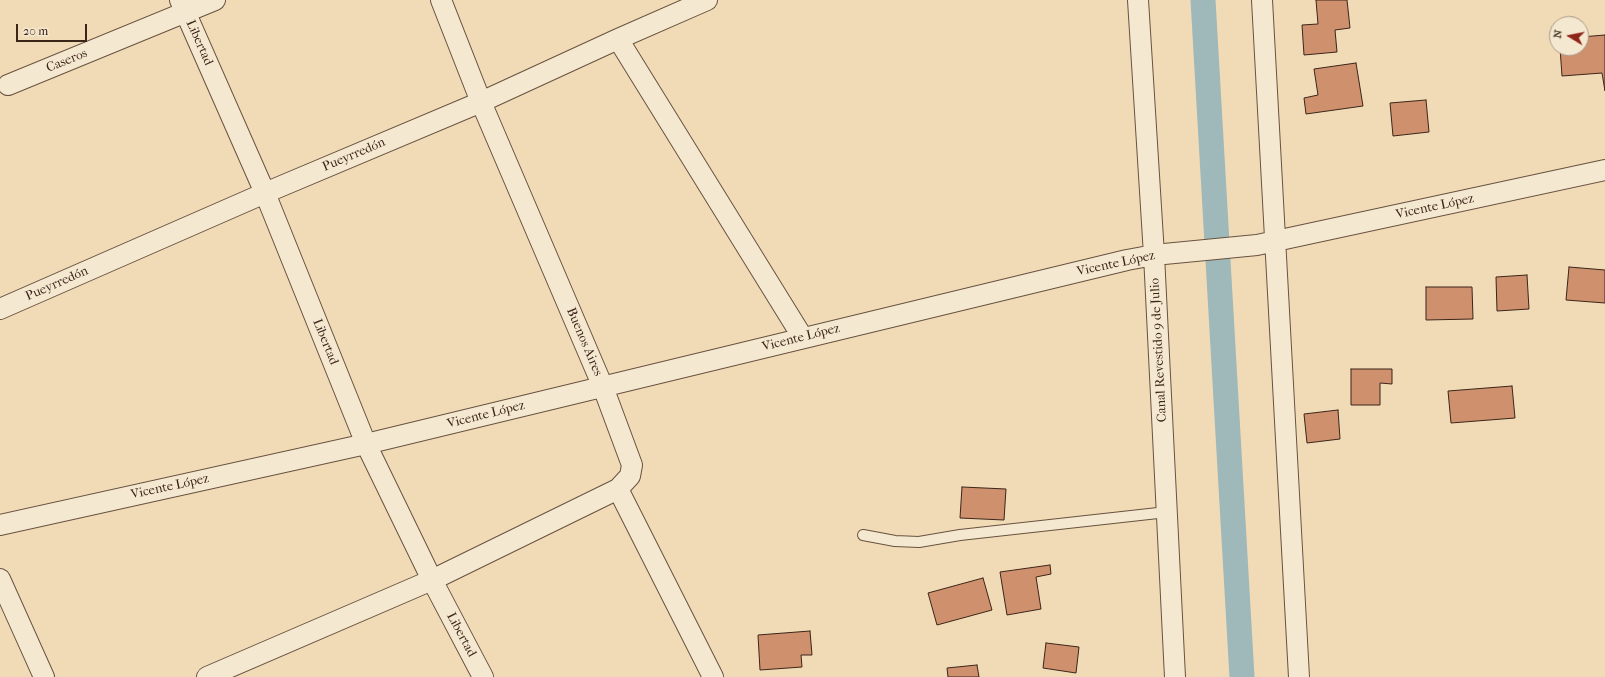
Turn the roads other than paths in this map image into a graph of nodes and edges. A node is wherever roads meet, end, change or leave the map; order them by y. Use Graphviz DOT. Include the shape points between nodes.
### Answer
graph roads {
  1 [pos="215,0"];
  2 [pos="441,0"];
  3 [pos="707,0"];
  4 [pos="1138,0"];
  5 [pos="1262,0"];
  6 [pos="183,6"];
  7 [pos="618,39"];
  8 [pos="8,85"];
  9 [pos="481,102"];
  10 [pos="1605,170"];
  11 [pos="265,193"];
  12 [pos="1266,243"];
  13 [pos="1160,254"];
  14 [pos="0,309"];
  15 [pos="803,338"];
  16 [pos="603,387"];
  17 [pos="366,444"];
  18 [pos="618,489"];
  19 [pos="1167,512"];
  20 [pos="0,525"];
  21 [pos="863,535"];
  22 [pos="0,579"];
  23 [pos="432,580"];
  24 [pos="44,677"];
  25 [pos="207,677"];
  26 [pos="483,677"];
  27 [pos="713,677"];
  28 [pos="1175,677"];
  29 [pos="1299,677"];
  1 -- 6 [label="street, Caseros"];
  2 -- 9 [label="street, Buenos Aires"];
  3 -- 7 [label="street, Pueyrredón"];
  4 -- 13 [label="street, Canal Revestido 9 de Julio"];
  5 -- 12 [label="street"];
  6 -- 8 [label="street, Caseros"];
  6 -- 11 [label="street, Libertad"];
  7 -- 9 [label="street, Pueyrredón"];
  7 -- 15 [label="street"];
  9 -- 11 [label="street, Pueyrredón"];
  9 -- 16 [label="street, Buenos Aires"];
  10 -- 12 [label="street, Vicente López"];
  11 -- 14 [label="street, Pueyrredón"];
  11 -- 17 [label="street, Libertad"];
  12 -- 13 [label="street, Vicente López"];
  12 -- 29 [label="street"];
  13 -- 15 [label="street, Vicente López"];
  13 -- 19 [label="street, Canal Revestido 9 de Julio"];
  15 -- 16 [label="street, Vicente López"];
  16 -- 17 [label="street, Vicente López"];
  16 -- 18 [label="street, Buenos Aires" via="632,465 630,476"];
  17 -- 20 [label="street, Vicente López"];
  17 -- 23 [label="street, Libertad"];
  18 -- 23 [label="street"];
  18 -- 27 [label="street"];
  19 -- 21 [label="lane" via="960,535 919,542"];
  19 -- 28 [label="street, Canal Revestido 9 de Julio"];
  22 -- 24 [label="street"];
  23 -- 25 [label="street"];
  23 -- 26 [label="street, Libertad"];
}
